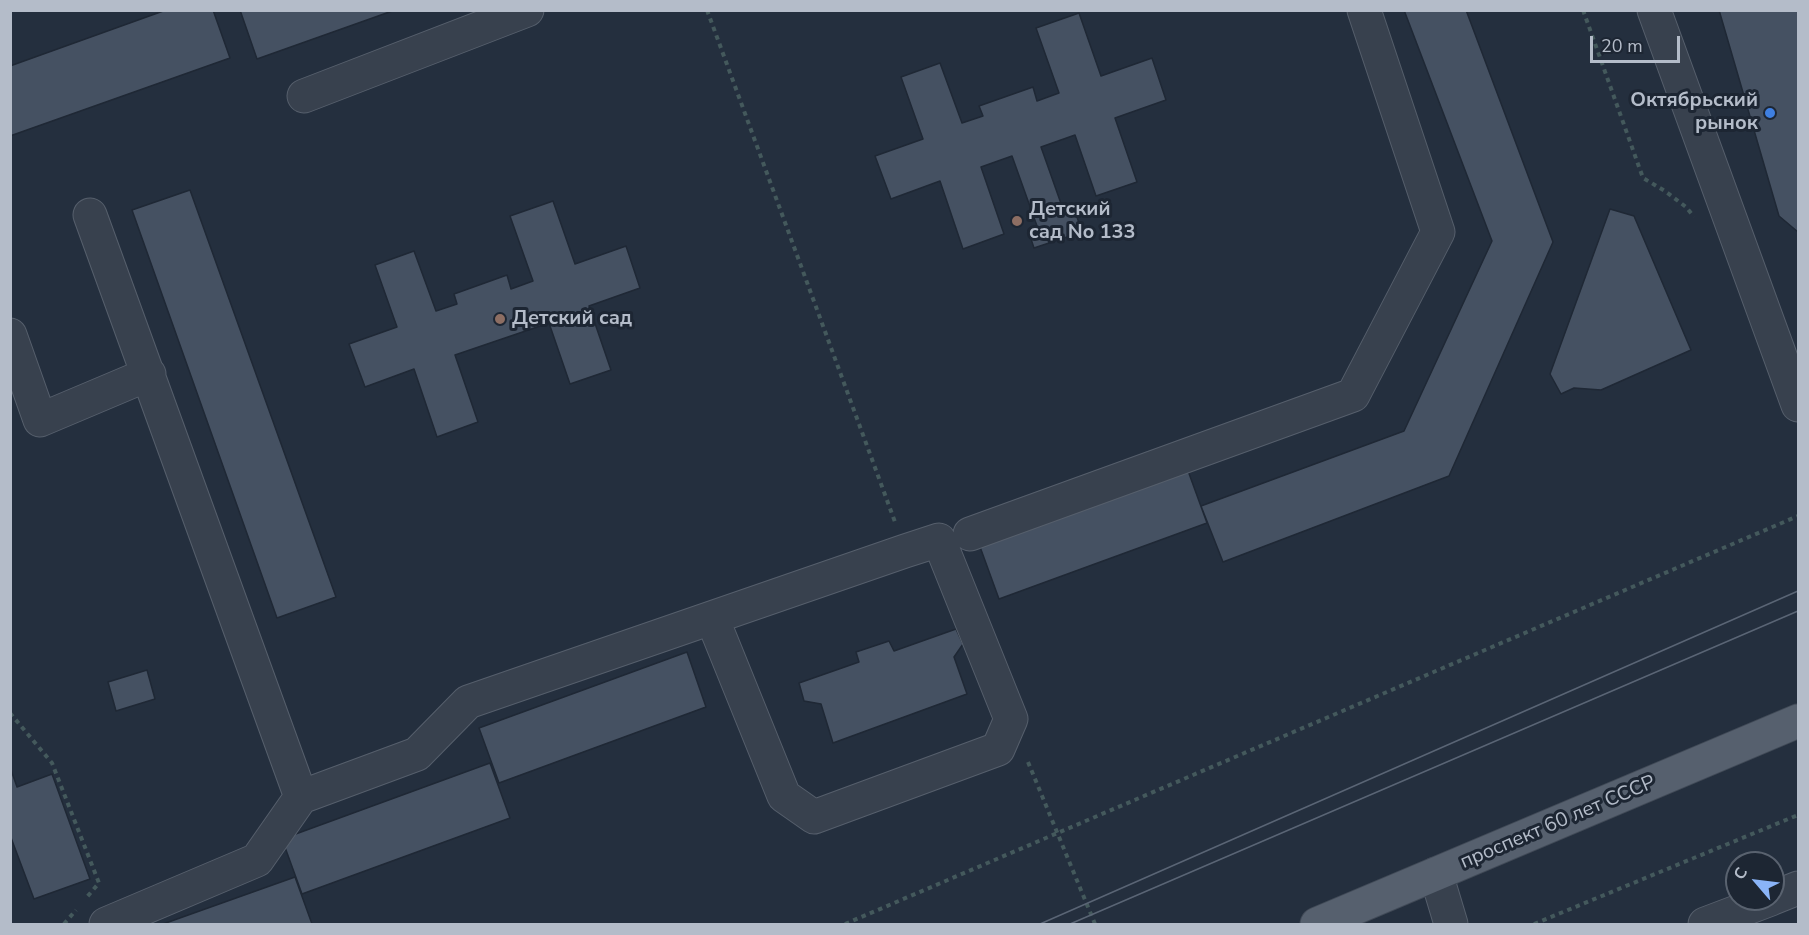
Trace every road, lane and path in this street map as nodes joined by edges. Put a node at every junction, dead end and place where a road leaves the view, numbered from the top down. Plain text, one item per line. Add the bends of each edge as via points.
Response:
1 (527, 10) edge
2 (707, 10) edge
3 (1364, 10) edge
4 (1583, 10) edge
5 (1653, 10) edge
6 (466, 21) edge
7 (303, 96) dead end
8 (1643, 178) dead end
9 (90, 215) dead end
10 (10, 335) edge
11 (149, 374) junction
12 (1798, 405) edge
13 (1798, 516) edge
14 (970, 534) dead end
15 (905, 551) junction
16 (712, 618) junction
17 (10, 713) edge
18 (1011, 719) junction
19 (1798, 721) edge
20 (301, 797) junction
21 (1798, 815) edge
22 (1057, 833) junction
23 (1436, 874) junction
24 (85, 900) dead end
25 (78, 908) dead end
26 (1740, 911) edge
27 (64, 924) edge
28 (106, 924) edge
29 (845, 924) edge
30 (1095, 924) edge
31 (1317, 924) edge
32 (1451, 924) edge
33 (1534, 924) edge
34 (1705, 924) edge

1 - 6 street
2 - 15 path
3 - 14 street via 1438,232 1353,395
4 - 8 path
5 - 12 street
6 - 7 street
9 - 11 street
10 - 11 street via 40,420
11 - 20 street
13 - 22 path
15 - 16 street
15 - 18 street via 939,540
16 - 18 street via 784,796 814,817 998,749
16 - 20 street via 468,702 417,754
17 - 24 path via 52,763 99,883
18 - 22 path
19 - 23 main road, проспект 60 лет СССР
20 - 28 street via 257,860
21 - 33 path
22 - 29 path
22 - 30 path
23 - 31 main road, проспект 60 лет СССР
23 - 32 street
25 - 27 path
26 - 34 street

